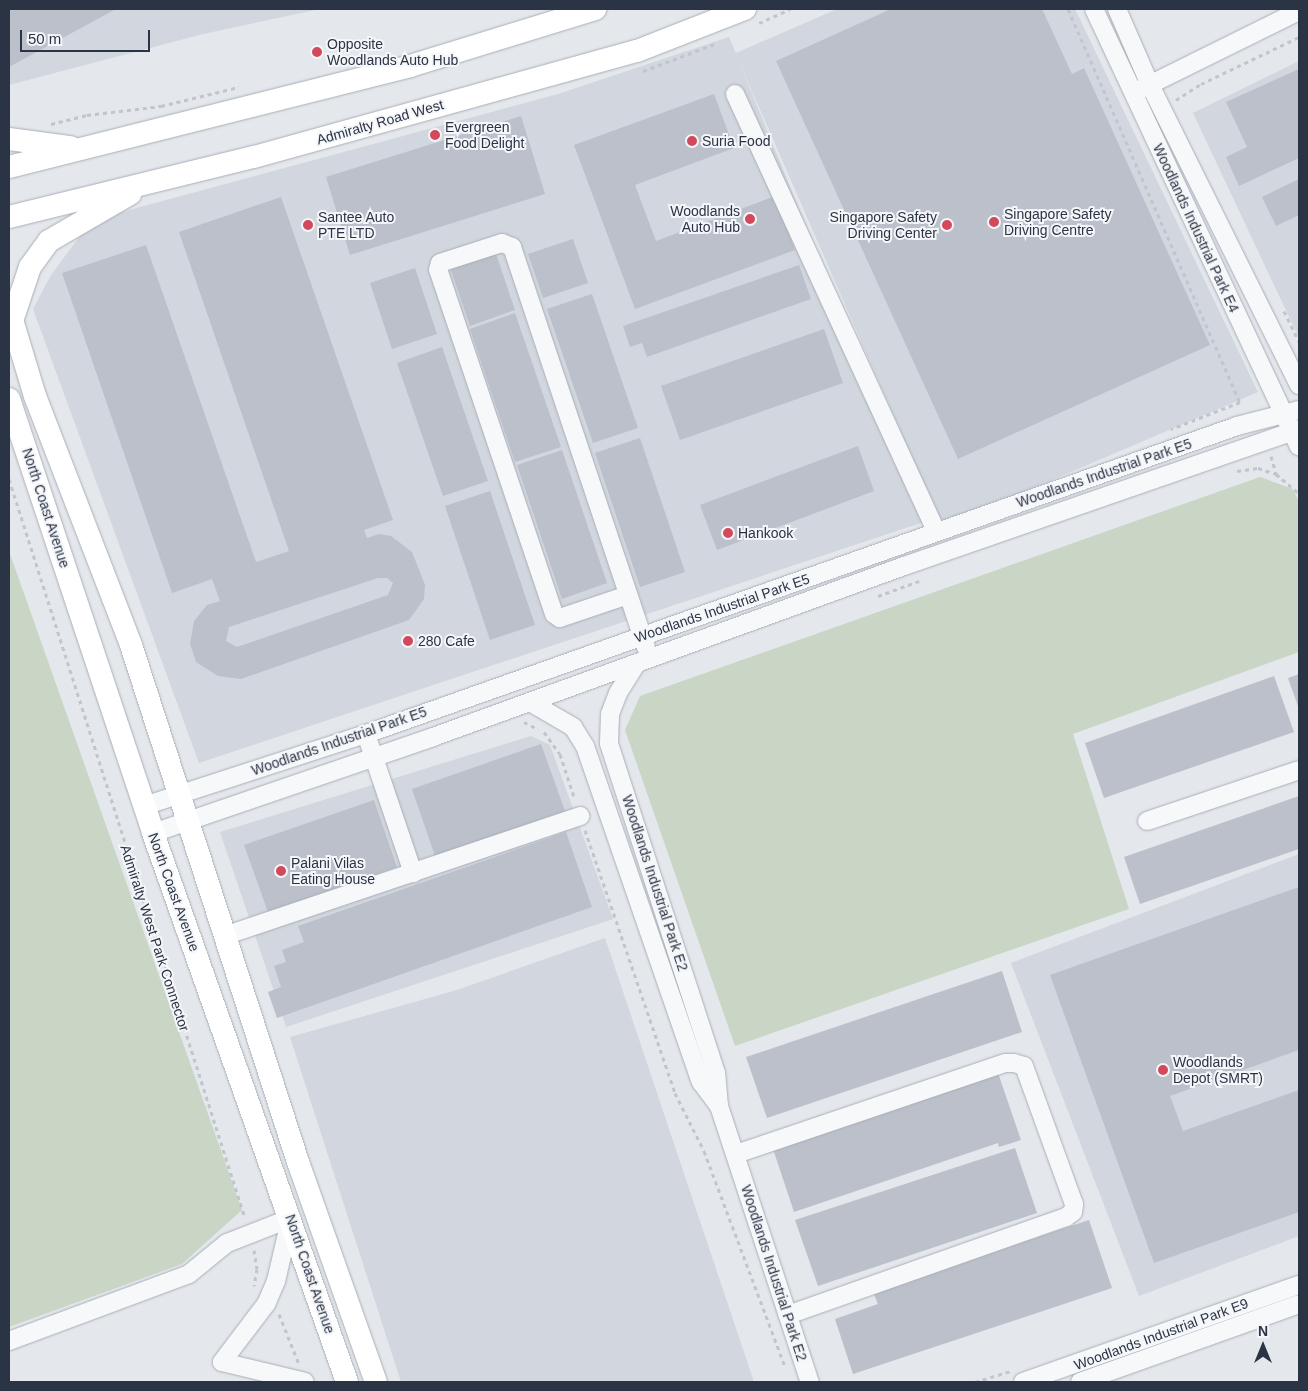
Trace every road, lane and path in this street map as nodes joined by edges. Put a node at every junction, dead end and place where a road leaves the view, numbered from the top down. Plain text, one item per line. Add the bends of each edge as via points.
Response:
1 (595, 9) edge
2 (790, 9) edge
3 (1068, 9) edge
4 (1094, 9) edge
5 (1117, 9) edge
6 (1299, 11) edge
7 (751, 16) edge
8 (1299, 37) edge
9 (724, 39) dead end
10 (638, 73) dead end
11 (246, 85) dead end
12 (1150, 85) junction
13 (735, 94) dead end
14 (1132, 94) junction
15 (1178, 108) dead end
16 (42, 126) dead end
17 (9, 139) edge
18 (80, 149) junction
19 (9, 167) edge
20 (1192, 170) junction
21 (1174, 178) junction
22 (150, 182) junction
23 (9, 217) edge
24 (1229, 244) junction
25 (1209, 254) junction
26 (1281, 307) dead end
27 (10, 316) edge
28 (1299, 342) edge
29 (1284, 354) junction
30 (1261, 365) junction
31 (1299, 385) edge
32 (9, 399) edge
33 (1291, 411) edge
34 (1169, 430) dead end
35 (1297, 436) edge
36 (1227, 474) dead end
37 (9, 479) edge
38 (1299, 493) edge
39 (936, 532) junction
40 (928, 578) dead end
41 (628, 595) junction
42 (874, 597) dead end
43 (642, 636) junction
44 (643, 662) junction
45 (530, 702) junction
46 (424, 713) junction
47 (366, 734) junction
48 (433, 737) junction
49 (374, 758) junction
50 (1299, 770) edge
51 (178, 794) junction
52 (144, 806) junction
53 (580, 816) dead end
54 (187, 821) junction
55 (1147, 821) dead end
56 (153, 833) junction
57 (413, 873) junction
58 (224, 936) junction
59 (675, 1093) dead end
60 (719, 1106) junction
61 (736, 1154) junction
62 (291, 1218) junction
63 (250, 1235) junction
64 (1299, 1286) edge
65 (266, 1304) junction
66 (1299, 1304) edge
67 (788, 1315) junction
68 (9, 1341) edge
69 (787, 1373) dead end
70 (299, 1380) edge
71 (347, 1382) edge
72 (376, 1382) edge
73 (810, 1382) edge
74 (1023, 1382) edge
75 (1080, 1382) edge

1 - 18 main road via 410,66
2 - 7 path
3 - 34 path via 1240,402
4 - 14 street, Woodlands Industrial Park E4
5 - 12 street, Woodlands Industrial Park E4
6 - 12 street
7 - 22 main road, Admiralty Road West via 637,51 254,157
8 - 15 path via 1201,84 1174,101
9 - 10 path
11 - 16 path via 161,106 87,115
12 - 14 street
12 - 20 street, Woodlands Industrial Park E4
13 - 39 street
14 - 21 street, Woodlands Industrial Park E4
17 - 18 main road
18 - 19 main road
20 - 21 street
20 - 24 street, Woodlands Industrial Park E4
21 - 25 street, Woodlands Industrial Park E4
22 - 23 main road, Admiralty Road West
22 - 27 main road via 49,242 30,267
24 - 25 street
24 - 29 street, Woodlands Industrial Park E4
25 - 30 street, Woodlands Industrial Park E4
26 - 28 path
27 - 51 main road, North Coast Avenue via 35,396 131,645
29 - 30 street
29 - 31 street, Woodlands Industrial Park E4
30 - 33 street, Woodlands Industrial Park E4
32 - 52 main road, North Coast Avenue
33 - 35 street, Woodlands Industrial Park E4
33 - 39 street, Woodlands Industrial Park E5 via 1236,426
35 - 44 street, Woodlands Industrial Park E5 via 904,566
36 - 38 path via 1258,468 1276,474
37 - 63 path, Admiralty West Park Connector
39 - 43 street, Woodlands Industrial Park E5
40 - 42 path
41 - 41 street via 560,618 554,614 438,270 440,263 502,243 511,244
41 - 43 street
43 - 44 street
43 - 46 street, Woodlands Industrial Park E5
44 - 45 street, Woodlands Industrial Park E5
44 - 60 street, Woodlands Industrial Park E2 via 618,693 610,714 609,743 716,1073
45 - 48 street, Woodlands Industrial Park E5
45 - 60 street, Woodlands Industrial Park E2 via 573,727 585,746 700,1082
46 - 47 street, Woodlands Industrial Park E5
46 - 48 street
47 - 49 street
47 - 51 street, Woodlands Industrial Park E5
48 - 49 street, Woodlands Industrial Park E5
49 - 54 street, Woodlands Industrial Park E5
49 - 57 street
50 - 55 street
51 - 52 street, Woodlands Industrial Park E5
51 - 54 main road, North Coast Avenue
52 - 56 main road, North Coast Avenue
53 - 57 street
54 - 56 street, Woodlands Industrial Park E5
54 - 58 main road, North Coast Avenue
56 - 62 main road, North Coast Avenue
57 - 58 street
58 - 72 main road, North Coast Avenue via 298,1162
59 - 69 path via 704,1151
60 - 61 street, Woodlands Industrial Park E2
61 - 67 street, Woodlands Industrial Park E2
61 - 67 street via 1005,1063 1014,1063 1024,1066 1074,1204 1073,1212 1066,1217
62 - 63 street
62 - 65 street via 276,1282
62 - 71 main road, North Coast Avenue
63 - 65 path, Admiralty West Park Connector via 257,1270 252,1296
63 - 68 street via 226,1243 189,1274
64 - 74 street, Woodlands Industrial Park E9
65 - 70 path, Admiralty West Park Connector via 278,1311 299,1366
65 - 70 street via 222,1362
66 - 75 street, Woodlands Industrial Park E9
67 - 73 street, Woodlands Industrial Park E2

